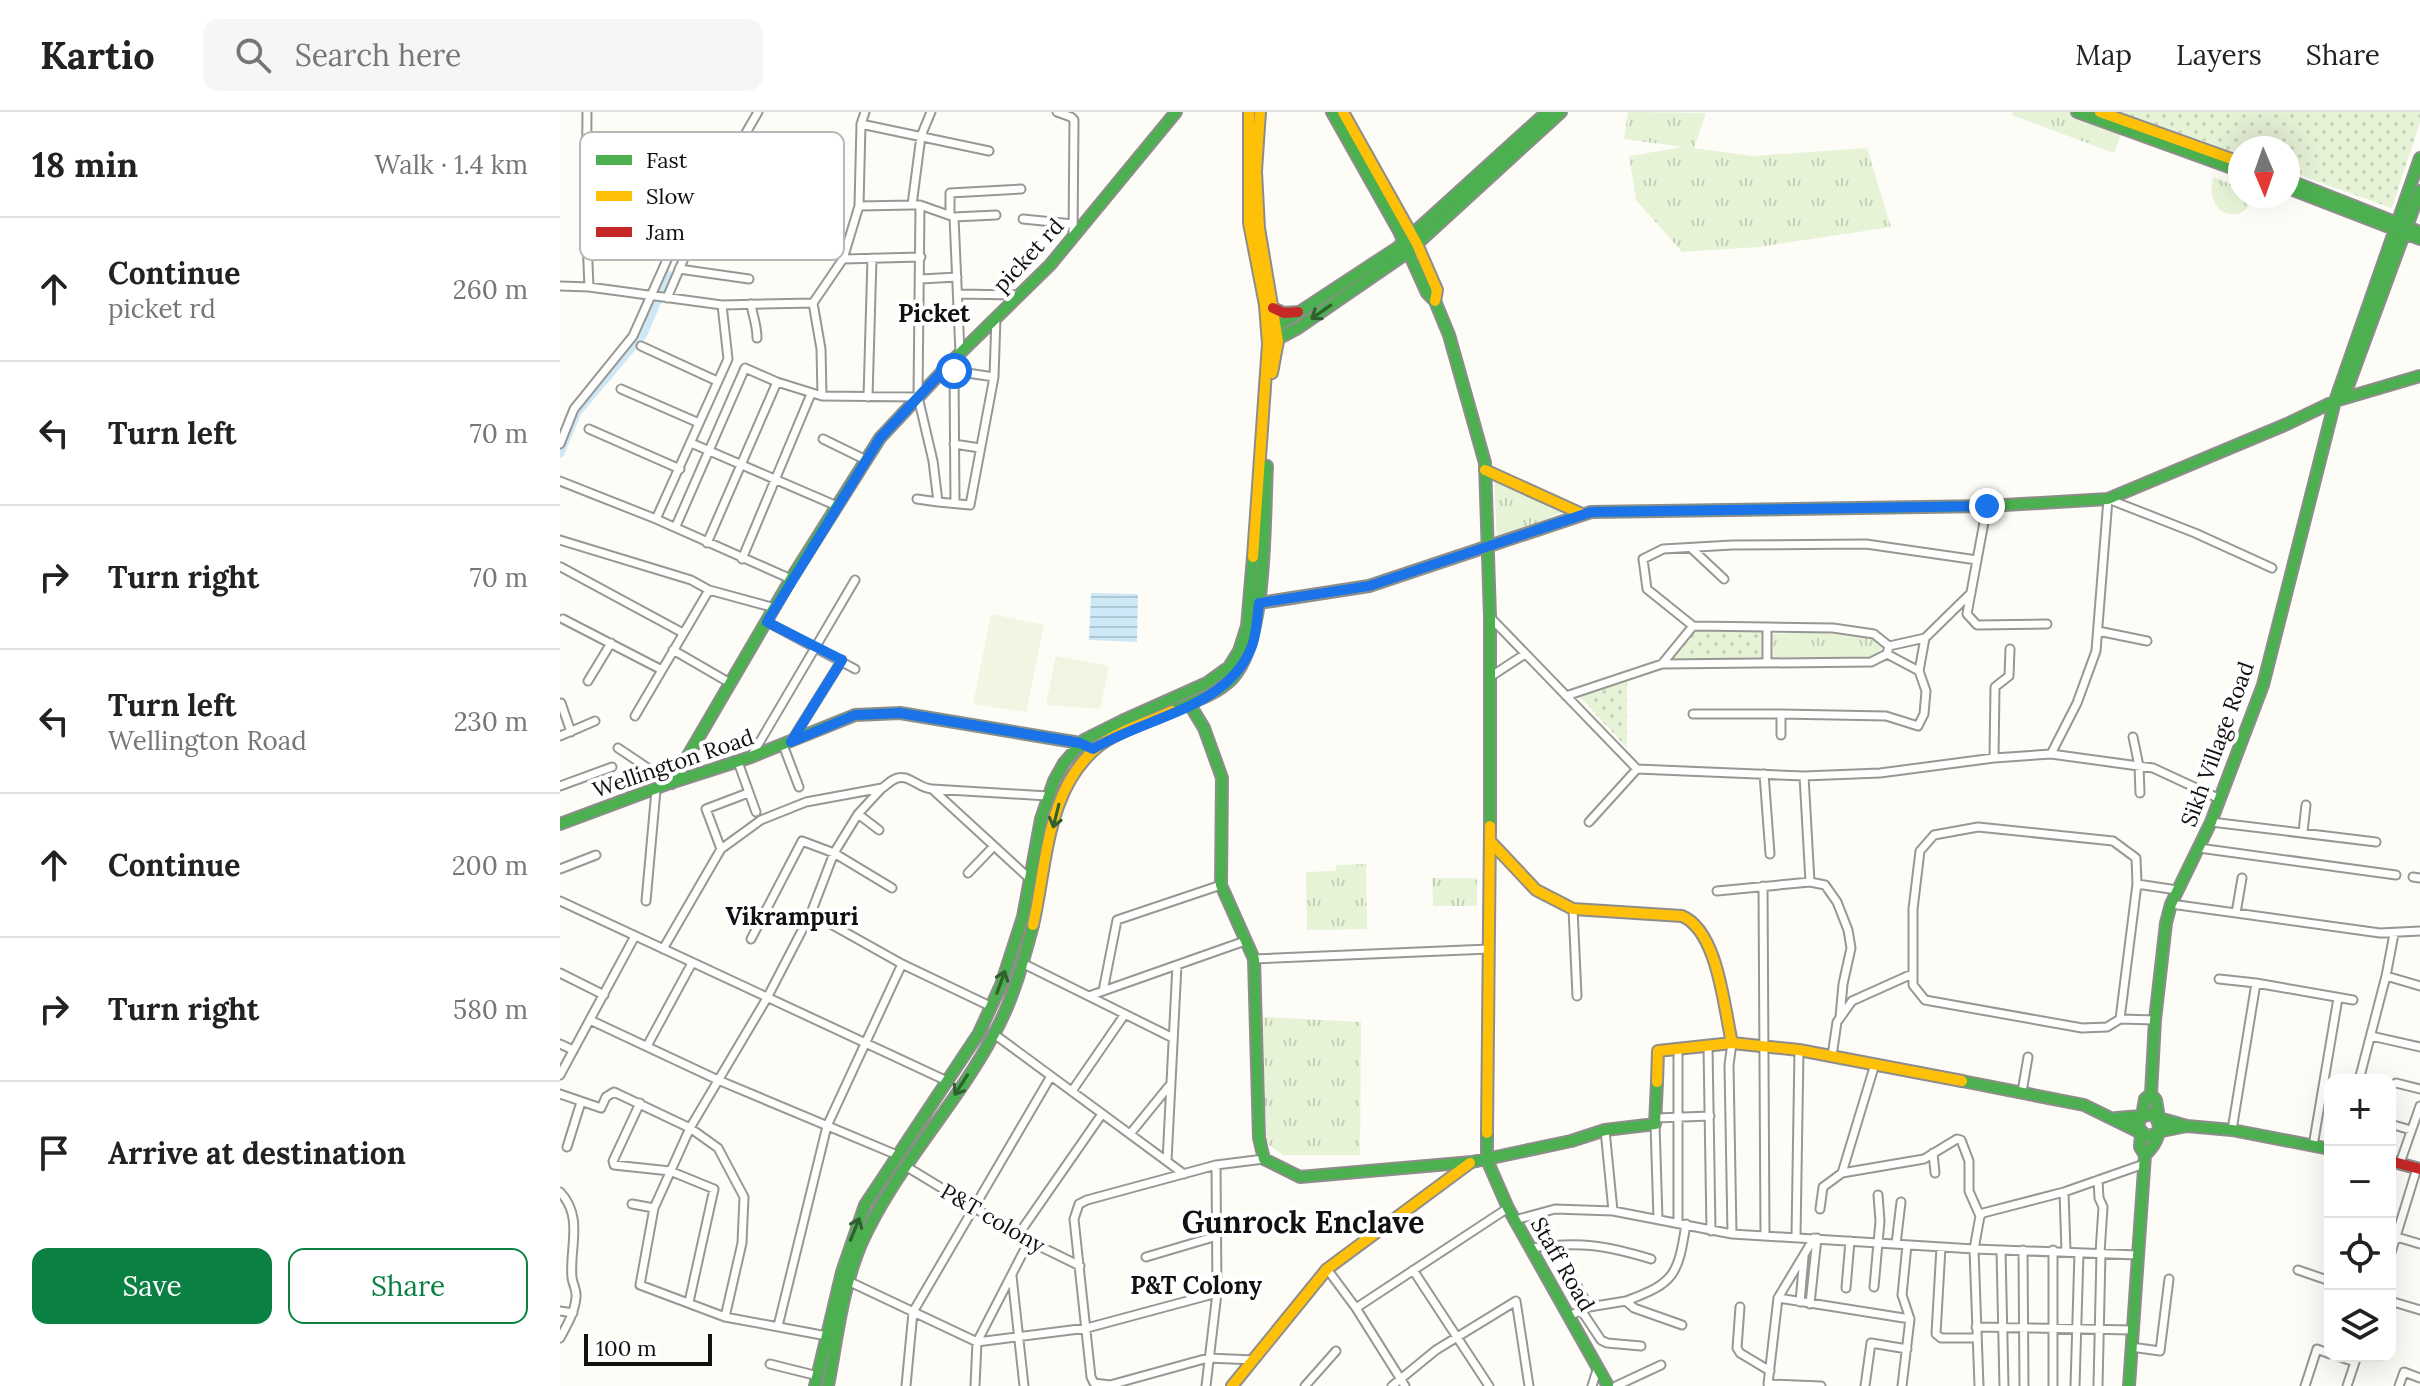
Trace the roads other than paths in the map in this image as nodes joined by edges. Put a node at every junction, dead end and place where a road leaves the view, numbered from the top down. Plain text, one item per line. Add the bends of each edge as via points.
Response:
1 (758, 112) edge
2 (865, 112) edge
3 (931, 112) edge
4 (1057, 112) edge
5 (1176, 112) edge
6 (1249, 112) edge
7 (1260, 112) edge
8 (1332, 112) edge
9 (1343, 112) edge
10 (1547, 112) edge
11 (1561, 112) edge
12 (2077, 112) edge
13 (2100, 112) edge
14 (861, 124) junction
15 (746, 132) edge
16 (921, 136) junction
17 (989, 151) dead end
18 (2228, 158) edge
19 (2420, 158) edge
20 (2228, 167) edge
21 (2300, 185) edge
22 (1021, 189) dead end
23 (2420, 191) edge
24 (2300, 192) edge
25 (916, 205) junction
26 (859, 206) junction
27 (996, 215) dead end
28 (952, 216) junction
29 (1023, 219) dead end
30 (1073, 224) junction
31 (2401, 228) junction
32 (2420, 232) edge
33 (1073, 237) junction
34 (2420, 239) edge
35 (1410, 243) junction
36 (844, 256) edge
37 (921, 257) junction
38 (872, 258) junction
39 (844, 259) edge
40 (588, 260) edge
41 (672, 260) edge
42 (683, 260) edge
43 (842, 260) edge
44 (679, 269) junction
45 (957, 277) junction
46 (749, 279) dead end
47 (921, 279) junction
48 (560, 286) edge
49 (589, 287) junction
50 (958, 294) junction
51 (1019, 295) junction
52 (658, 297) junction
53 (813, 303) junction
54 (751, 304) junction
55 (722, 305) junction
56 (1273, 308) junction
57 (1298, 312) junction
58 (996, 317) junction
59 (1272, 337) junction
60 (757, 338) dead end
61 (641, 346) dead end
62 (955, 361) junction
63 (2420, 376) edge
64 (994, 377) junction
65 (717, 381) junction
66 (777, 382) junction
67 (621, 389) dead end
68 (811, 394) junction
69 (822, 396) junction
70 (868, 397) junction
71 (918, 397) junction
72 (2338, 403) junction
73 (699, 423) junction
74 (589, 429) dead end
75 (823, 439) dead end
76 (691, 443) junction
77 (560, 444) edge
78 (954, 444) junction
79 (980, 448) junction
80 (709, 450) junction
81 (866, 460) junction
82 (742, 465) junction
83 (680, 469) junction
84 (1485, 470) junction
85 (777, 480) junction
86 (560, 481) edge
87 (917, 499) dead end
88 (2108, 499) junction
89 (938, 502) junction
90 (955, 503) junction
91 (837, 506) junction
92 (1987, 506) junction
93 (1582, 514) junction
94 (656, 519) junction
95 (676, 526) junction
96 (560, 540) edge
97 (707, 543) junction
98 (1487, 544) junction
99 (1691, 548) junction
100 (742, 559) junction
101 (1977, 560) junction
102 (561, 567) edge
103 (2272, 568) dead end
104 (791, 579) junction
105 (1724, 579) dead end
106 (855, 580) dead end
107 (709, 590) junction
108 (1971, 593) junction
109 (1259, 603) junction
110 (775, 608) junction
111 (1490, 617) junction
112 (563, 619) dead end
113 (767, 622) junction
114 (2047, 624) dead end
115 (1693, 626) junction
116 (1767, 627) junction
117 (2098, 631) junction
118 (683, 633) junction
119 (1925, 638) junction
120 (2147, 641) dead end
121 (611, 643) junction
122 (816, 647) junction
123 (2010, 649) dead end
124 (673, 650) junction
125 (1888, 650) junction
126 (1525, 654) junction
127 (842, 660) junction
128 (1767, 663) junction
129 (1662, 664) junction
130 (855, 669) dead end
131 (662, 670) junction
132 (1919, 671) junction
133 (1490, 677) junction
134 (588, 681) dead end
135 (730, 683) junction
136 (1566, 696) junction
137 (561, 703) edge
138 (1190, 705) junction
139 (1693, 714) dead end
140 (1781, 714) junction
141 (635, 716) dead end
142 (595, 721) dead end
143 (571, 732) junction
144 (1781, 735) dead end
145 (560, 736) edge
146 (2133, 737) dead end
147 (787, 743) junction
148 (1080, 743) junction
149 (618, 748) dead end
150 (1093, 749) junction
151 (2051, 754) junction
152 (751, 757) junction
153 (1994, 758) junction
154 (738, 762) junction
155 (2139, 766) junction
156 (612, 767) dead end
157 (1637, 769) junction
158 (1764, 774) junction
159 (1804, 776) junction
160 (671, 783) junction
161 (560, 786) edge
162 (799, 787) dead end
163 (882, 788) junction
164 (932, 789) junction
165 (656, 790) junction
166 (748, 793) junction
167 (2140, 793) dead end
168 (1047, 796) junction
169 (2220, 799) junction
170 (2306, 805) dead end
171 (756, 812) dead end
172 (858, 814) junction
173 (1589, 822) dead end
174 (2211, 822) junction
175 (560, 824) edge
176 (879, 830) dead end
177 (2303, 832) junction
178 (1490, 841) junction
179 (2376, 842) dead end
180 (994, 846) junction
181 (2199, 848) junction
182 (721, 849) junction
183 (834, 853) junction
184 (1770, 854) dead end
185 (596, 855) dead end
186 (560, 869) edge
187 (968, 873) dead end
188 (2396, 875) dead end
189 (2242, 878) dead end
190 (1030, 879) junction
191 (1810, 882) junction
192 (2137, 884) junction
193 (1221, 885) junction
194 (1763, 886) junction
195 (892, 888) dead end
196 (2177, 890) junction
197 (1717, 891) dead end
198 (560, 901) edge
199 (646, 901) dead end
200 (2171, 904) junction
201 (1573, 909) junction
202 (811, 913) junction
203 (2236, 913) junction
204 (2420, 931) edge
205 (2394, 934) junction
206 (635, 936) junction
207 (751, 939) dead end
208 (1245, 941) junction
209 (663, 949) junction
210 (1489, 949) junction
211 (1254, 959) junction
212 (692, 963) junction
213 (1022, 963) junction
214 (902, 964) junction
215 (1177, 965) junction
216 (560, 973) edge
217 (1912, 974) junction
218 (2386, 976) junction
219 (2219, 979) dead end
220 (2256, 983) junction
221 (2420, 986) edge
222 (1103, 991) junction
223 (604, 995) junction
224 (1089, 996) junction
225 (1577, 996) dead end
226 (767, 998) junction
227 (2338, 998) junction
228 (2353, 1000) dead end
229 (992, 1007) junction
230 (1125, 1014) junction
231 (1840, 1017) junction
232 (2120, 1019) junction
233 (590, 1020) junction
234 (2155, 1020) junction
235 (994, 1034) junction
236 (2371, 1036) junction
237 (1173, 1038) junction
238 (865, 1043) junction
239 (1732, 1043) junction
240 (560, 1044) edge
241 (647, 1046) junction
242 (1708, 1046) junction
243 (2420, 1047) edge
244 (1765, 1048) junction
245 (1678, 1049) junction
246 (573, 1050) junction
247 (1799, 1050) junction
248 (1832, 1056) junction
249 (2028, 1057) dead end
250 (1875, 1064) junction
251 (2361, 1074) edge
252 (560, 1075) edge
253 (1051, 1076) junction
254 (718, 1080) junction
255 (947, 1081) junction
256 (2396, 1083) dead end
257 (1171, 1085) junction
258 (2420, 1089) edge
259 (1072, 1091) junction
260 (2022, 1092) junction
261 (560, 1094) edge
262 (2151, 1094) junction
263 (581, 1102) junction
264 (640, 1103) junction
265 (2420, 1106) edge
266 (1102, 1114) junction
267 (1710, 1116) junction
268 (2142, 1116) junction
269 (1678, 1118) junction
270 (2116, 1118) junction
271 (2159, 1118) junction
272 (1656, 1121) junction
273 (827, 1126) junction
274 (2187, 1126) junction
275 (2396, 1126) edge
276 (690, 1128) junction
277 (1605, 1130) junction
278 (2232, 1130) junction
279 (2411, 1130) junction
280 (2159, 1132) junction
281 (2141, 1133) junction
282 (1130, 1134) junction
283 (2313, 1146) junction
284 (567, 1147) dead end
285 (2324, 1148) edge
286 (1933, 1153) junction
287 (897, 1155) junction
288 (1264, 1159) junction
289 (2145, 1159) junction
290 (1487, 1160) junction
291 (2396, 1160) edge
292 (1167, 1161) junction
293 (1472, 1162) junction
294 (2396, 1162) edge
295 (1216, 1165) junction
296 (907, 1167) junction
297 (2419, 1168) edge
298 (670, 1171) junction
299 (1842, 1173) junction
300 (1935, 1173) dead end
301 (1184, 1174) junction
302 (2098, 1180) junction
303 (560, 1192) edge
304 (2064, 1192) junction
305 (1878, 1195) dead end
306 (1901, 1202) dead end
307 (632, 1204) dead end
308 (654, 1208) junction
309 (1508, 1208) junction
310 (974, 1209) junction
311 (1820, 1209) dead end
312 (1613, 1211) junction
313 (1980, 1216) junction
314 (1658, 1219) junction
315 (1515, 1220) junction
316 (1682, 1223) junction
317 (2396, 1228) edge
318 (1711, 1231) junction
319 (1732, 1234) junction
320 (1018, 1235) junction
321 (1217, 1236) junction
322 (1765, 1236) junction
323 (1796, 1236) junction
324 (2396, 1237) edge
325 (1815, 1238) junction
326 (1029, 1241) junction
327 (1850, 1241) junction
328 (1878, 1243) junction
329 (1896, 1244) junction
330 (2420, 1244) edge
331 (1907, 1245) junction
332 (1941, 1247) junction
333 (1531, 1248) junction
334 (1974, 1249) junction
335 (2001, 1250) junction
336 (2023, 1250) junction
337 (2053, 1250) junction
338 (2066, 1251) junction
339 (2079, 1253) junction
340 (2101, 1253) junction
341 (2138, 1255) junction
342 (1804, 1256) junction
343 (1146, 1257) dead end
344 (1651, 1259) dead end
345 (1080, 1266) junction
346 (1327, 1269) junction
347 (1413, 1270) junction
348 (2298, 1270) dead end
349 (1569, 1272) dead end
350 (1012, 1274) junction
351 (2169, 1279) dead end
352 (2324, 1279) edge
353 (848, 1281) junction
354 (1874, 1287) dead end
355 (1846, 1288) dead end
356 (1217, 1293) junction
357 (1778, 1298) junction
358 (1626, 1301) junction
359 (689, 1302) junction
360 (1800, 1302) junction
361 (2396, 1303) edge
362 (1810, 1304) junction
363 (1740, 1307) dead end
364 (1356, 1308) junction
365 (2420, 1310) edge
366 (560, 1311) edge
367 (1580, 1311) junction
368 (913, 1312) junction
369 (573, 1313) junction
370 (725, 1317) junction
371 (1910, 1319) junction
372 (1682, 1325) dead end
373 (778, 1326) junction
374 (1976, 1327) junction
375 (2002, 1327) junction
376 (1087, 1328) junction
377 (2024, 1328) junction
378 (2053, 1328) junction
379 (2077, 1329) junction
380 (2100, 1329) junction
381 (2132, 1330) junction
382 (827, 1336) junction
383 (1018, 1336) junction
384 (1458, 1336) junction
385 (560, 1338) edge
386 (1977, 1338) junction
387 (977, 1342) junction
388 (1641, 1346) dead end
389 (2131, 1347) junction
390 (1907, 1349) junction
391 (1336, 1351) dead end
392 (2324, 1352) edge
393 (1208, 1358) junction
394 (1254, 1360) junction
395 (2355, 1362) edge
396 (770, 1364) dead end
397 (1661, 1365) dead end
398 (1598, 1367) junction
399 (1770, 1371) junction
400 (1400, 1377) junction
401 (2420, 1378) edge
402 (817, 1381) edge
403 (1768, 1385) edge
404 (828, 1386) edge
405 (906, 1386) edge
406 (975, 1386) edge
407 (1024, 1386) edge
408 (1206, 1386) edge
409 (1232, 1386) edge
410 (1305, 1386) edge
411 (1392, 1386) edge
412 (1405, 1386) edge
413 (1489, 1386) edge
414 (1529, 1386) edge
415 (1592, 1386) edge
416 (1608, 1386) edge
417 (1616, 1386) edge
418 (1821, 1386) edge
419 (1865, 1386) edge
420 (1902, 1386) edge
421 (1979, 1386) edge
422 (2004, 1386) edge
423 (2024, 1386) edge
424 (2053, 1386) edge
425 (2075, 1386) edge
426 (2098, 1386) edge
427 (2129, 1386) edge
428 (2305, 1386) edge
429 (2347, 1386) edge
430 (2399, 1386) edge

1 - 15 street
2 - 14 street
3 - 16 street
4 - 30 street via 1074,120
5 - 33 main road, picket rd
6 - 59 main road via 1249,223
7 - 56 main road via 1259,228
8 - 35 main road
9 - 35 main road
10 - 35 main road
11 - 35 main road
12 - 20 main road
13 - 18 main road
14 - 16 street
14 - 26 street
16 - 17 street
16 - 25 street
19 - 31 main road
21 - 31 main road
22 - 28 street via 950,193
23 - 31 main road, Sikh Village Road
24 - 31 main road
25 - 26 street
25 - 28 street
25 - 37 street
26 - 36 street
27 - 28 street
28 - 45 street
29 - 30 street
30 - 33 street
31 - 32 main road
31 - 34 main road
31 - 72 main road, Sikh Village Road
33 - 51 main road, picket rd
35 - 57 main road
35 -> 59 main road
35 - 84 main road via 1449,335
37 - 38 street
37 - 47 street
38 - 39 street
38 - 70 street
40 - 49 street
41 - 52 street
42 - 44 street
43 - 53 street
44 - 46 street
44 - 52 street
45 - 47 street
45 - 50 street
47 - 71 street
48 - 49 street
49 - 52 street
50 - 51 street
50 - 62 street
51 - 58 main road, picket rd
52 - 55 street
52 - 77 street via 574,409
53 - 54 street
53 - 69 street
54 - 55 street
54 - 60 street
55 - 65 street via 728,359
56 - 57 main road
56 - 59 main road
57 - 59 main road
58 - 62 main road, picket rd
58 - 64 street
59 - 109 main road
59 - 148 main road via 1247,628 1240,648 1231,665 1208,683
61 - 65 street
62 - 64 street
62 - 71 main road, picket rd
62 - 78 street
63 - 72 main road
64 - 79 street
65 - 73 street
66 - 68 street
66 - 80 street via 745,368
66 - 82 street
67 - 73 street
68 - 69 street
68 - 85 street
69 - 70 street
70 - 71 street
71 - 81 main road, picket rd
71 - 89 street
72 - 88 main road
72 - 169 main road, Sikh Village Road via 2263,685
73 - 76 street
74 - 83 street
75 - 81 street
76 - 80 street
76 - 83 street
78 - 79 street
78 - 90 street
79 - 90 street via 970,505
80 - 82 street
80 - 95 street
81 - 91 main road, picket rd
82 - 85 street
82 - 97 street
83 - 94 street
84 - 93 main road
84 - 98 main road
85 - 91 street
85 - 100 street
86 - 94 street
87 - 89 street
88 - 92 main road
88 - 103 street
88 - 117 street
89 - 90 street
91 - 104 main road, picket rd
92 - 93 main road
92 - 101 street
93 - 98 main road
94 - 95 street
95 - 97 street
96 - 107 street
97 - 100 street
98 - 109 main road via 1369,586
98 - 111 main road
99 - 101 street via 1866,544
99 - 105 street
99 - 115 street via 1663,549 1643,559 1647,589
100 - 104 street
101 - 108 street
102 - 118 street
104 - 110 main road, picket rd
106 - 122 street
107 - 110 street
107 - 118 street
108 - 114 street via 1967,614 1977,625
108 - 119 street
109 - 138 main road via 1254,638 1242,665 1217,691
110 - 113 main road, picket rd
111 - 126 street
111 - 133 main road
112 - 121 street
113 - 122 street
113 - 135 main road, picket rd
115 - 116 street
115 - 129 street
116 - 125 street via 1874,634
116 - 128 street
117 - 120 street
117 - 151 street via 2077,703
118 - 124 street
119 - 125 street
119 - 132 street
121 - 131 street
121 - 134 street
122 - 127 street
122 - 152 street
123 - 153 street via 2009,676 1995,687
124 - 131 street
124 - 135 street
125 - 128 street via 1871,662
125 - 132 street
126 - 133 street
126 - 136 street
127 - 130 street
127 - 147 street
128 - 129 street
129 - 136 street
131 - 141 street
132 - 140 street via 1926,691 1918,726 1886,716
133 - 178 main road
135 - 160 main road, picket rd
136 - 157 street
137 - 143 street
138 - 150 main road
138 - 193 main road via 1222,778
139 - 140 street
140 - 144 street
142 - 143 street
143 - 145 street
146 - 155 street
147 - 148 main road, Wellington Road via 855,715 900,713
147 - 152 main road, Wellington Road
147 - 162 street
148 - 150 main road, Wellington Road
148 - 168 main road
149 - 160 street
150 -> 213 main road via 1077,767 1056,810
151 - 153 street
151 - 155 street
152 - 154 main road, Wellington Road
153 - 159 street via 1880,773
154 - 160 main road, Wellington Road
154 - 166 street
155 - 167 street
155 - 169 street
156 - 161 street
157 - 158 street
157 - 173 street
158 - 159 street
158 - 184 street
159 - 191 street
160 - 165 main road, Wellington Road
163 - 164 street via 905,777 922,789
163 - 172 street
163 - 182 street via 806,802 761,820
164 - 168 street
164 - 180 street
165 - 175 main road, Wellington Road
165 - 199 street
166 - 171 street
166 - 182 street via 706,809
168 - 190 main road
169 - 174 main road, Sikh Village Road
170 - 177 street
172 - 176 street
172 - 183 street
174 - 177 street
174 - 181 main road, Sikh Village Road
177 - 179 street
178 - 201 main road via 1536,890
178 - 210 main road
180 - 187 street
180 - 190 street
181 - 188 street
181 - 196 main road, Sikh Village Road
182 - 209 street
183 - 195 street
183 - 202 street
183 - 207 street via 802,841
185 - 186 street
189 - 203 street
229 -> 190 main road
191 - 194 street
191 - 231 street via 1825,885 1848,930 1851,948
192 - 196 street
192 - 217 street via 2136,858 2113,841 1978,827 1934,835 1920,851
192 - 232 street
193 - 208 main road
193 - 222 street via 1117,920
194 - 197 street
194 - 244 street
196 - 200 main road, Sikh Village Road
198 - 206 street
200 - 203 street
200 - 234 main road, Sikh Village Road
201 - 225 street
201 - 239 main road via 1693,921 1710,955
202 - 214 street
202 - 226 street
203 - 205 street
204 - 205 street
205 - 218 street
206 - 209 street
206 - 223 street
208 - 211 main road
208 - 215 street
209 - 212 street
210 - 211 street
210 - 290 main road
211 - 288 main road via 1257,1115
212 - 226 street
212 - 241 street
213 - 224 street
213 - 235 main road
214 - 229 street
214 - 238 street
215 - 222 street
215 - 237 street
216 - 223 street
217 - 231 street via 1852,1001
217 - 232 street via 1913,985 1925,1000 2082,1028 2107,1027
218 - 221 street
218 - 236 street
219 - 220 street
220 - 227 street
220 - 278 street
222 - 224 street
223 - 233 street
224 - 230 street
226 - 238 street
226 - 254 street
227 - 228 street
227 - 283 street
229 - 255 main road
230 - 237 street
230 - 259 street
231 - 248 street
232 - 234 street
233 - 241 street
233 - 246 street
234 - 262 main road, Sikh Village Road
235 - 253 street
235 -> 296 main road
236 - 243 street
236 - 251 street
237 - 257 street
238 - 255 street
238 - 273 street
239 - 242 main road
239 - 244 main road
239 - 319 street
240 - 246 street
241 - 254 street
242 - 245 main road
242 - 267 street
244 - 247 main road
244 - 322 street
245 - 269 street
245 - 272 main road via 1658,1051
246 - 252 street
247 - 248 main road
247 - 323 street
248 - 250 main road
249 - 260 street
250 - 260 main road
250 - 299 street
253 - 259 street
253 - 310 street
254 - 273 street
254 - 276 street
255 - 287 main road
256 - 258 street
257 - 282 street
257 - 292 street
259 - 266 street
260 - 270 main road
261 - 263 street
262 - 268 main road
262 - 271 main road
263 - 264 street via 601,1108 614,1092
263 - 284 street
264 - 276 street
264 - 298 street via 614,1165
265 - 279 street
266 - 282 street
266 - 320 street
267 - 269 street
267 - 318 street
268 - 270 main road
268 - 271 main road
268 - 281 main road via 2137,1126
269 - 272 street
269 - 316 street
270 - 281 main road
271 - 274 main road
271 - 280 main road
272 - 277 main road
272 - 314 street
273 - 287 street
273 - 373 street
274 - 278 main road
274 - 280 main road
275 - 279 street
276 - 298 street
276 - 370 street via 718,1148 744,1197 742,1243
277 - 290 main road
277 - 312 street
278 - 283 main road
279 - 291 street
280 - 281 main road via 2150,1137
280 - 289 main road
281 - 289 main road
282 - 292 street
283 - 285 main road
286 - 299 street
286 - 300 street
286 - 313 street via 1961,1140 1969,1161 1969,1191
382 -> 287 main road via 853,1231
288 - 293 main road via 1300,1177
288 - 295 street
289 - 302 street
289 - 341 main road
290 - 293 main road
290 - 309 main road, Staff Road
292 - 301 street
293 - 346 main road
294 - 297 main road
295 - 301 street
295 - 321 street
296 - 310 street, P&T colony
296 - 353 main road via 868,1228
297 - 317 street
298 - 308 street
298 - 359 street via 714,1189
299 - 311 street via 1823,1187
301 - 345 street via 1079,1204 1074,1219
302 - 304 street
302 - 340 street
303 - 369 street via 570,1203 574,1222
304 - 313 street
304 - 338 street
305 - 328 street
306 - 329 street
307 - 308 street
308 - 359 street via 640,1285
309 - 315 main road, Staff Road
309 - 347 street
310 - 320 street, P&T colony
310 - 368 street
312 - 314 street
312 - 315 street via 1555,1209
313 - 334 street
314 - 316 street
315 - 333 main road, Staff Road
316 - 318 street
316 - 358 street via 1675,1271 1665,1283
318 - 319 street
319 - 322 street
320 - 326 street, P&T colony
321 - 343 street
321 - 356 street
322 - 323 street
323 - 325 street
324 - 330 street
325 - 327 street
325 - 342 street
325 - 362 street
326 - 345 street, P&T colony
326 - 350 street
327 - 328 street
327 - 355 street
328 - 329 street
328 - 354 street
329 - 331 street
331 - 332 street
331 - 371 street via 1902,1295
332 - 334 street
332 - 386 street via 1936,1334
333 - 344 street via 1565,1243 1608,1246
333 - 367 main road, Staff Road
334 - 335 street
334 - 374 street
335 - 336 street
335 - 375 street
336 - 337 street
336 - 377 street
337 - 338 street
337 - 378 street
338 - 339 street
339 - 340 street
339 - 379 street
340 - 341 street
340 - 380 street
341 - 381 main road
342 - 357 street
342 - 360 street
345 - 376 street
346 - 364 street
346 - 394 main road
347 - 364 street
347 - 384 street
348 - 352 street
349 - 367 street
350 - 383 street
350 - 387 street
351 - 389 street via 2160,1351
353 - 368 street
353 - 404 main road
356 - 376 street
356 - 393 street
357 - 360 street
357 - 399 street
358 - 367 street
358 - 372 street
359 - 370 street
360 - 362 street
361 - 365 street
362 - 371 street
363 - 399 street via 1737,1348
364 - 400 street
366 - 369 street
367 - 388 street via 1601,1340
367 - 398 main road, Staff Road
368 - 387 street
368 - 405 street
369 - 385 street
370 - 373 street
371 - 390 street
373 - 382 street
374 - 375 street
374 - 386 street
375 - 377 street
375 - 422 street
376 - 383 street
376 - 393 street via 1091,1377 1101,1386
377 - 378 street
377 - 423 street
378 - 379 street
378 - 424 street
379 - 380 street
379 - 425 street
380 - 381 street
380 - 426 street
381 - 389 main road
382 - 402 main road
383 - 387 street
383 - 407 street
384 - 400 street
384 - 413 street
384 - 414 street via 1516,1301
386 - 421 street
387 - 406 street
389 - 427 main road
390 - 419 street via 1871,1343
390 - 420 street
391 - 410 street
392 - 428 street via 2317,1349
393 - 394 street
393 - 408 street
394 - 409 main road
395 - 429 street
396 - 402 street
397 - 417 street
398 - 415 street
398 - 416 main road, Staff Road
399 - 403 street
400 - 411 street
400 - 412 street
401 - 430 street via 2404,1372
403 - 418 street

